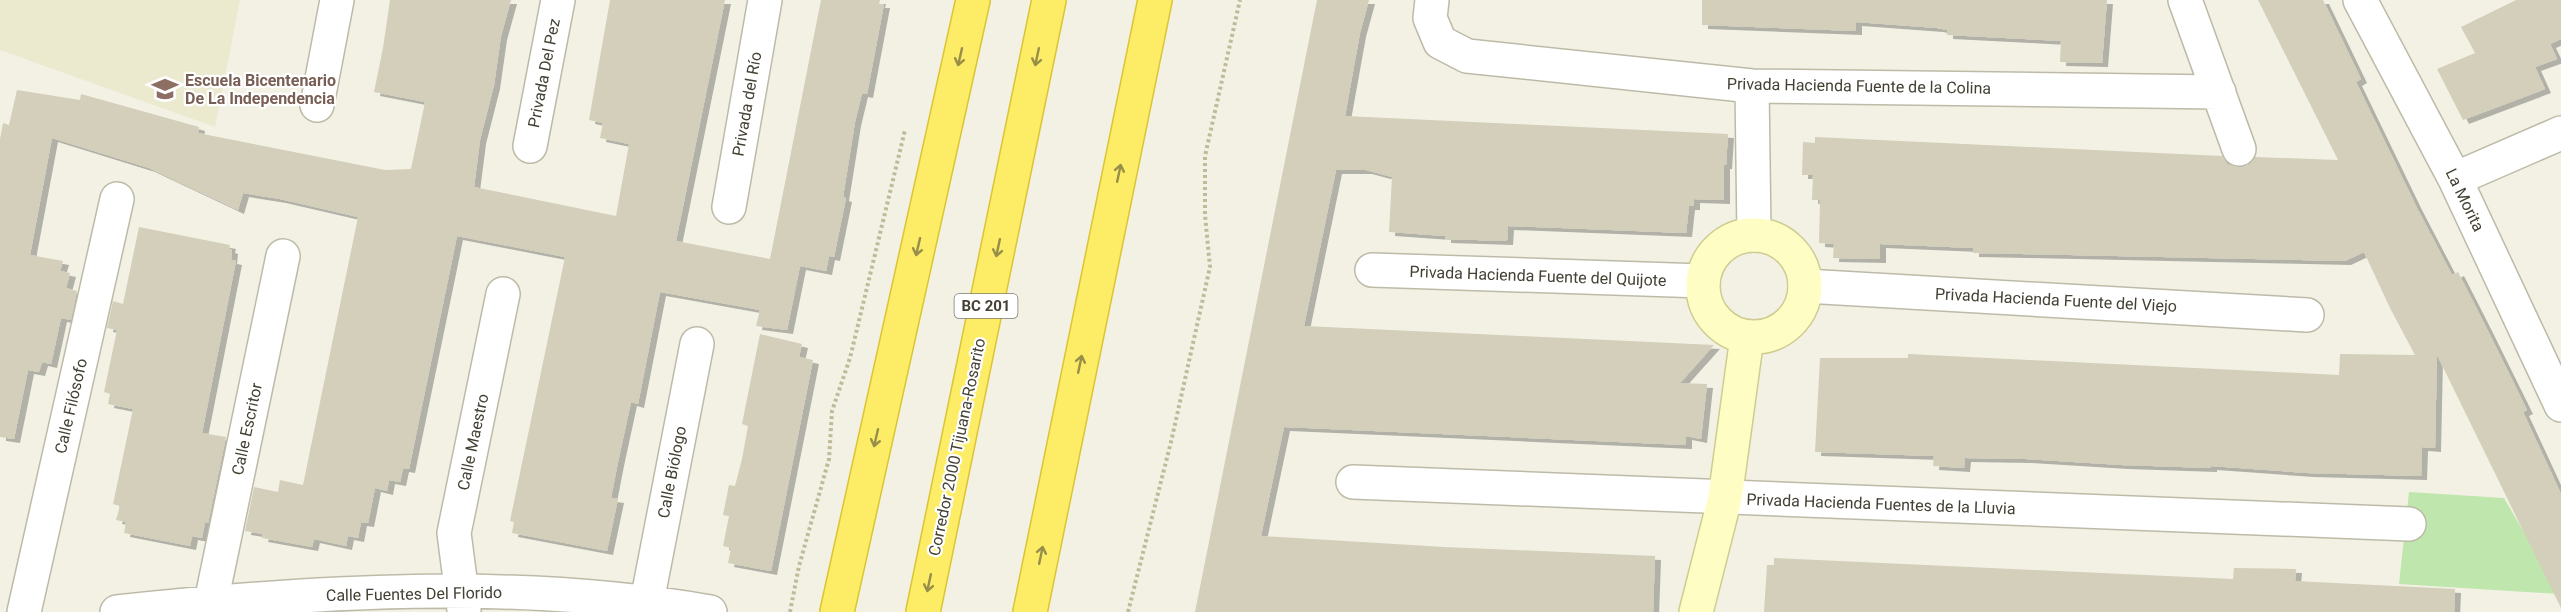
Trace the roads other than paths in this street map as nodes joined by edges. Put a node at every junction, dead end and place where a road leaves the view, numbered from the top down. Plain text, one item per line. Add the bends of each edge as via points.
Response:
1 (338, 0) edge
2 (558, 0) edge
3 (765, 0) edge
4 (973, 0) edge
5 (1049, 0) edge
6 (1155, 0) edge
7 (1432, 0) edge
8 (2185, 0) edge
9 (2361, 0) edge
10 (1752, 86) junction
11 (2219, 92) junction
12 (317, 105) dead end
13 (2561, 133) edge
14 (530, 146) dead end
15 (2239, 149) dead end
16 (2455, 179) junction
17 (117, 199) dead end
18 (729, 207) dead end
19 (1754, 235) junction
20 (283, 256) dead end
21 (1372, 270) dead end
22 (1703, 281) junction
23 (1805, 286) junction
24 (503, 294) dead end
25 (2307, 315) dead end
26 (1747, 337) junction
27 (697, 344) dead end
28 (2561, 405) edge
29 (1353, 482) dead end
30 (1725, 498) junction
31 (2409, 524) dead end
32 (463, 601) edge
33 (211, 602) junction
34 (281, 604) edge
35 (646, 606) edge
36 (24, 612) edge
37 (117, 612) edge
38 (710, 612) edge
39 (837, 612) edge
40 (923, 612) edge
41 (1030, 612) edge
42 (1696, 612) edge

1 - 12 street
2 - 14 street, Privada Del Pez
3 - 18 street, Privada del Río
4 -> 39 highway
5 -> 40 highway, Corredor 2000 Tijuana-Rosarito / BC 201
41 -> 6 highway
7 - 10 street, Privada Hacienda Fuente de la Colina via 1430,18 1440,42 1467,56
8 - 11 street
9 - 16 street, La Morita
10 - 11 street, Privada Hacienda Fuente de la Colina
10 - 19 street
11 - 15 street
13 - 16 street
16 - 28 street, La Morita
17 - 36 street, Calle Filósofo
19 - 22 street via 1725,244 1714,254
19 - 23 street via 1784,244 1799,263
20 - 33 street, Calle Escritor
21 - 22 street, Privada Hacienda Fuente del Quijote
22 - 26 street via 1709,311 1719,324
23 - 25 street, Privada Hacienda Fuente del Viejo
23 - 26 street via 1803,303 1781,330
24 - 32 street, Calle Maestro via 454,533
26 - 30 street
27 - 35 street, Calle Biólogo
29 - 30 street, Privada Hacienda Fuentes de la Lluvia
30 - 31 street, Privada Hacienda Fuentes de la Lluvia
30 - 42 street
32 - 34 street, Calle Fuentes Del Florido
32 - 35 street, Calle Fuentes Del Florido
33 - 34 street, Calle Fuentes Del Florido
33 - 37 street, Calle Fuentes Del Florido
35 - 38 street, Calle Fuentes Del Florido

